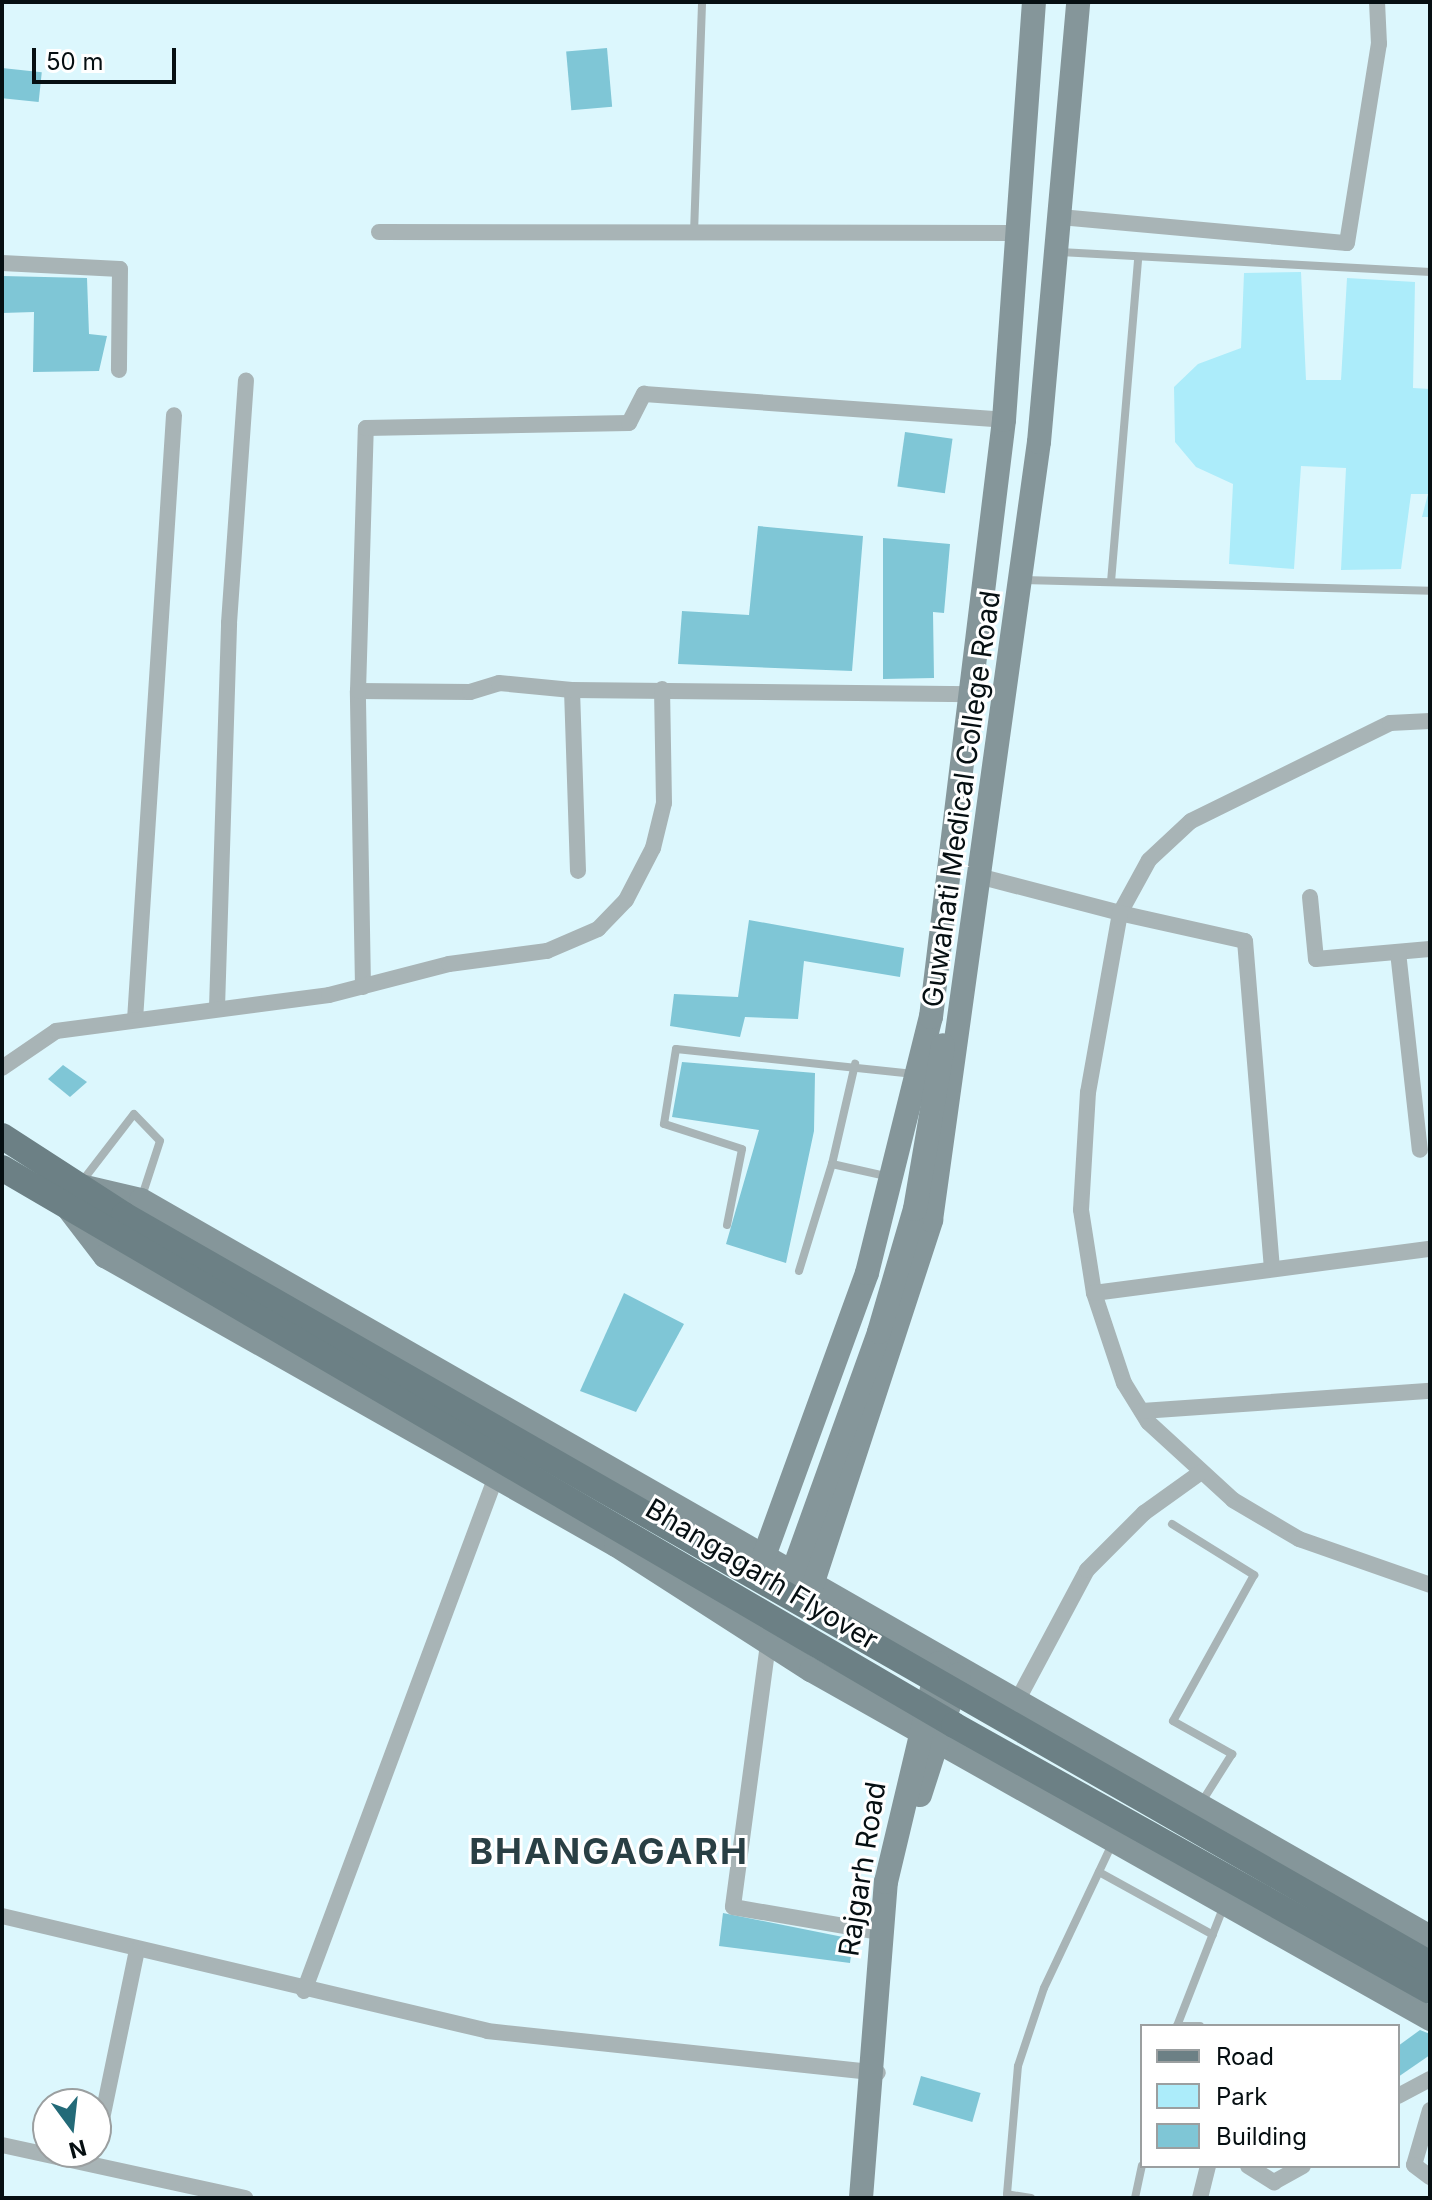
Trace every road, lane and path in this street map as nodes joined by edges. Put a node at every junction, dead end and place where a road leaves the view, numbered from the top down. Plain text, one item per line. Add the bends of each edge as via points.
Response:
1 (702, 2) edge
2 (1034, 2) edge
3 (1078, 2) edge
4 (1377, 2) edge
5 (1060, 217) junction
6 (379, 232) dead end
7 (1013, 233) junction
8 (694, 234) junction
9 (1056, 251) junction
10 (1138, 259) junction
11 (2, 263) edge
12 (1430, 272) edge
13 (119, 370) dead end
14 (246, 381) dead end
15 (174, 415) dead end
16 (1004, 420) junction
17 (1021, 580) junction
18 (1111, 582) junction
19 (1430, 591) edge
20 (662, 689) junction
21 (572, 690) junction
22 (358, 691) junction
23 (974, 694) junction
24 (1430, 721) edge
25 (578, 871) dead end
26 (982, 877) junction
27 (1310, 897) dead end
28 (1120, 913) junction
29 (1430, 949) edge
30 (1398, 952) junction
31 (363, 987) junction
32 (217, 1008) junction
33 (931, 1017) junction
34 (135, 1020) junction
35 (962, 1021) junction
36 (943, 1045) junction
37 (855, 1064) junction
38 (2, 1068) edge
39 (913, 1075) junction
40 (2, 1136) edge
41 (1420, 1150) dead end
42 (832, 1164) junction
43 (2, 1168) edge
44 (894, 1178) junction
45 (72, 1195) junction
46 (128, 1217) junction
47 (727, 1225) dead end
48 (1430, 1249) edge
49 (1272, 1269) junction
50 (799, 1271) dead end
51 (1094, 1293) junction
52 (1430, 1391) edge
53 (1142, 1411) junction
54 (1201, 1472) junction
55 (495, 1479) junction
56 (1172, 1524) dead end
57 (716, 1531) junction
58 (764, 1556) junction
59 (812, 1585) junction
60 (1430, 1585) edge
61 (685, 1592) junction
62 (785, 1595) junction
63 (768, 1644) junction
64 (949, 1666) junction
65 (1016, 1703) junction
66 (926, 1733) junction
67 (1200, 1804) junction
68 (1110, 1848) junction
69 (1099, 1872) junction
70 (1221, 1914) junction
71 (2, 1916) edge
72 (880, 1932) junction
73 (1213, 1935) junction
74 (1430, 1937) edge
75 (137, 1950) junction
76 (1430, 1964) edge
77 (304, 1991) junction
78 (1430, 1991) edge
79 (1430, 2019) edge
80 (1178, 2024) edge
81 (872, 2078) junction
82 (1430, 2079) edge
83 (108, 2088) edge
84 (1400, 2095) edge
85 (1430, 2110) edge
86 (2, 2145) edge
87 (32, 2148) edge
88 (112, 2160) edge
89 (1142, 2168) edge
90 (1208, 2168) edge
91 (1251, 2168) edge
92 (1299, 2168) edge
93 (1430, 2177) edge
94 (245, 2198) edge
95 (861, 2198) edge
96 (1031, 2198) edge
97 (1135, 2198) edge
98 (1200, 2198) edge

1 - 8 lane
2 - 7 main road, Guwahati Medical College Road
3 - 5 main road, Guwahati Medical College Road
4 - 5 street via 1379,44 1347,243
5 - 9 main road, Guwahati Medical College Road
6 - 8 street
7 - 8 street
7 - 16 main road, Guwahati Medical College Road
9 - 10 lane
9 - 17 main road, Guwahati Medical College Road
10 - 12 lane
10 - 18 lane
11 - 13 street via 120,269
14 - 32 street via 229,623
15 - 34 street
16 - 22 street via 644,394 629,423 366,428
16 - 23 main road, Guwahati Medical College Road
17 - 18 lane
17 - 26 main road, Guwahati Medical College Road
18 - 19 lane
20 - 21 street
20 - 23 street
20 - 31 street via 664,803 653,848 626,900 598,929 547,951 449,964
21 - 22 street via 499,683 470,692
21 - 25 street
22 - 31 street
23 - 33 main road, Guwahati Medical College Road
24 - 28 street via 1390,723 1191,821 1149,860
26 - 28 street
26 - 35 main road, Guwahati Medical College Road
27 - 30 street via 1316,959
28 - 49 street via 1245,941
28 - 51 street via 1088,1092 1081,1210
29 - 30 street
30 - 41 street
31 - 32 street
32 - 34 street
33 - 36 main road
33 - 39 main road, Guwahati Medical College Road
34 - 38 street via 56,1031
35 - 36 main road
35 - 59 main road, Guwahati Medical College Road via 931,1220
36 - 62 main road via 915,1209 879,1332
37 - 39 lane
37 - 42 lane
37 - 47 lane via 676,1049 664,1124 742,1149
39 - 44 main road, Guwahati Medical College Road
40 - 45 main road
42 - 44 lane
42 - 50 lane
43 - 45 main road
44 - 58 main road, Guwahati Medical College Road via 867,1273
45 - 46 main road, Bhangagarh Flyover
45 - 46 lane via 134,1114 160,1141
45 - 55 main road via 105,1256
46 - 57 main road
46 - 62 main road, Bhangagarh Flyover
46 - 78 main road, Bhangagarh Flyover via 927,1710
48 - 49 street
49 - 51 street
51 - 53 street via 1124,1383
52 - 53 street
53 - 54 street
54 - 60 street via 1233,1500 1299,1539
54 - 65 street via 1144,1513 1087,1570
55 - 61 main road
55 - 77 street
56 - 67 lane via 1254,1575 1173,1721 1232,1754
57 - 58 main road
57 - 61 main road
58 - 59 main road
59 - 64 main road
61 - 63 main road
62 - 76 main road, Bhangagarh Flyover
63 - 66 main road
63 - 72 street via 733,1907
64 - 65 main road
64 - 66 main road, Rajgarh Road
65 - 67 main road
66 - 68 main road
66 - 72 main road, Rajgarh Road
66 - 81 main road, Rajgarh Road
67 - 74 main road
68 - 69 lane
68 - 70 main road
69 - 73 lane
69 - 96 lane via 1044,1988 1018,2066 1007,2194
70 - 73 lane
70 - 79 main road
71 - 75 street
72 - 81 main road, Rajgarh Road
73 - 80 lane
75 - 77 street
75 - 83 street
77 - 81 street via 487,2031
81 - 95 main road, Rajgarh Road
82 - 84 street
85 - 93 street via 1414,2165
86 - 87 street
88 - 94 street
89 - 97 lane
90 - 98 street
91 - 92 street via 1274,2182

